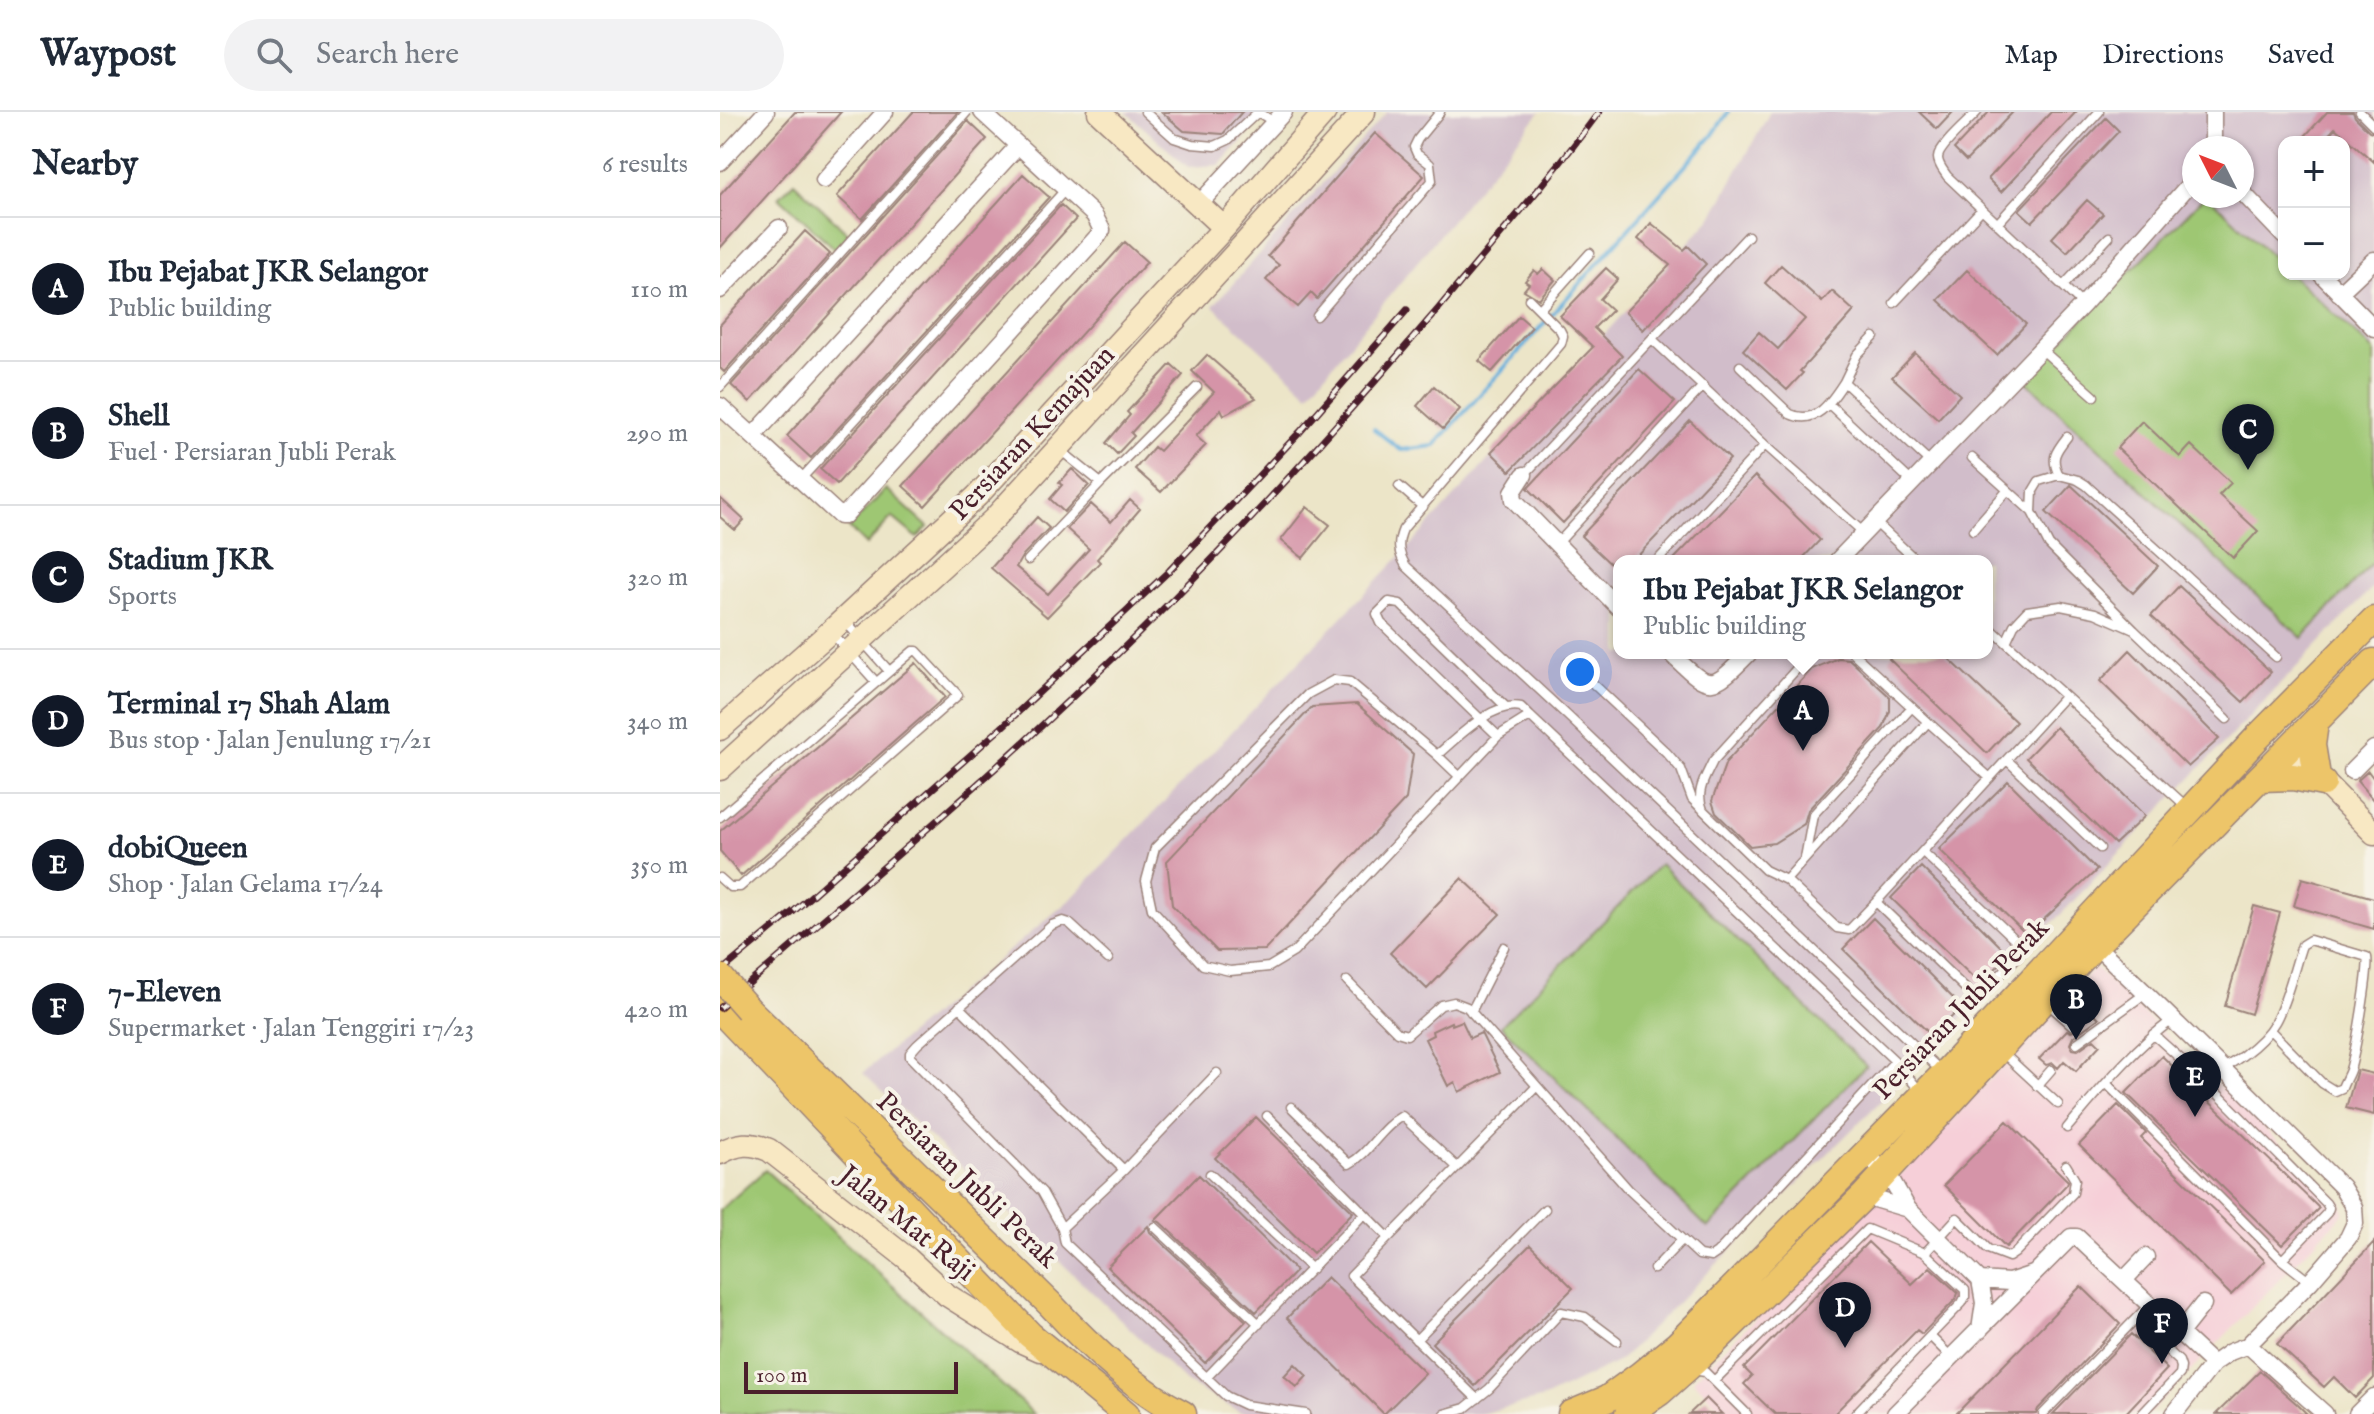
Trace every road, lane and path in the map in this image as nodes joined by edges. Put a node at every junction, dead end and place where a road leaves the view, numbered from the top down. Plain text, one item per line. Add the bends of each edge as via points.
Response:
1 (766, 112) edge
2 (885, 112) edge
3 (967, 112) edge
4 (982, 112) edge
5 (1099, 112) edge
6 (1145, 112) edge
7 (1325, 112) edge
8 (1364, 112) edge
9 (1440, 112) edge
10 (1977, 112) edge
11 (2099, 112) edge
12 (2213, 112) edge
13 (2360, 112) edge
14 (1280, 117) edge
15 (2374, 126) edge
16 (2212, 136) edge
17 (1018, 146) junction
18 (720, 162) edge
19 (824, 180) dead end
20 (1066, 189) junction
21 (2182, 193) edge
22 (1199, 204) junction
23 (2254, 205) edge
24 (1982, 209) junction
25 (1997, 224) junction
26 (779, 228) dead end
27 (1224, 228) junction
28 (2278, 230) edge
29 (1748, 236) dead end
30 (2109, 237) dead end
31 (1590, 253) dead end
32 (2374, 260) edge
33 (2327, 280) edge
34 (2063, 286) junction
35 (720, 290) edge
36 (2339, 293) junction
37 (1529, 299) dead end
38 (1894, 303) dead end
39 (2083, 305) junction
40 (1541, 310) junction
41 (1317, 316) dead end
42 (2374, 328) edge
43 (1874, 337) dead end
44 (1653, 340) junction
45 (2040, 349) junction
46 (1740, 366) dead end
47 (1844, 382) junction
48 (1703, 386) junction
49 (720, 387) edge
50 (1197, 387) dead end
51 (2094, 396) dead end
52 (1829, 404) junction
53 (720, 406) edge
54 (754, 435) junction
55 (2067, 437) dead end
56 (1765, 445) junction
57 (1059, 448) junction
58 (1972, 458) dead end
59 (1931, 463) junction
60 (1524, 475) joint
61 (2059, 475) junction
62 (801, 479) junction
63 (1913, 482) junction
64 (1101, 483) junction
65 (1399, 486) dead end
66 (2007, 491) junction
67 (1423, 507) junction
68 (2032, 512) junction
69 (1870, 527) junction
70 (1973, 530) dead end
71 (1557, 544) junction
72 (1663, 555) edge
73 (1843, 555) edge
74 (1909, 555) edge
75 (1028, 560) dead end
76 (1613, 600) edge
77 (2374, 620) edge
78 (837, 625) junction
79 (1993, 630) edge
80 (2134, 630) junction
81 (2006, 642) junction
82 (856, 646) junction
83 (2276, 657) dead end
84 (1677, 659) edge
85 (1743, 659) edge
86 (1806, 659) edge
87 (1860, 659) edge
88 (1569, 661) dead end
89 (2374, 662) edge
90 (889, 671) junction
91 (876, 682) junction
92 (2065, 696) junction
93 (1505, 706) junction
94 (1912, 707) junction
95 (1530, 716) junction
96 (1481, 719) junction
97 (2227, 719) dead end
98 (1928, 722) junction
99 (2315, 723) junction
100 (720, 729) edge
101 (1498, 736) junction
102 (2257, 738) junction
103 (2290, 748) junction
104 (2374, 749) edge
105 (1437, 755) junction
106 (2007, 760) junction
107 (720, 769) edge
108 (2352, 771) dead end
109 (1459, 776) junction
110 (1990, 778) junction
111 (2261, 778) junction
112 (2320, 780) junction
113 (1703, 810) junction
114 (2191, 810) junction
115 (720, 817) edge
116 (2374, 833) edge
117 (2100, 848) dead end
118 (1923, 852) junction
119 (1805, 858) junction
120 (720, 878) edge
121 (1786, 880) junction
122 (1876, 902) junction
123 (2095, 945) junction
124 (1504, 947) dead end
125 (1108, 959) dead end
126 (720, 977) edge
127 (1347, 981) dead end
128 (2146, 993) junction
129 (2044, 999) junction
130 (959, 1007) junction
131 (1471, 1012) junction
132 (733, 1014) edge
133 (2173, 1019) junction
134 (2072, 1025) dead end
135 (2270, 1030) junction
136 (2153, 1034) junction
137 (2077, 1043) dead end
138 (1999, 1050) junction
139 (1895, 1061) junction
140 (2051, 1070) dead end
141 (2223, 1070) junction
142 (1217, 1073) dead end
143 (1944, 1074) junction
144 (2202, 1078) junction
145 (2106, 1083) junction
146 (1537, 1086) junction
147 (2037, 1086) junction
148 (1923, 1094) junction
149 (2058, 1104) dead end
150 (1291, 1107) dead end
151 (1267, 1116) dead end
152 (2067, 1128) dead end
153 (720, 1153) edge
154 (1864, 1154) junction
155 (2066, 1165) dead end
156 (1457, 1167) junction
157 (1124, 1170) junction
158 (1887, 1172) junction
159 (1210, 1174) dead end
160 (1864, 1196) junction
161 (1545, 1209) dead end
162 (1908, 1209) junction
163 (1364, 1214) junction
164 (1155, 1227) dead end
165 (1062, 1228) junction
166 (1388, 1237) junction
167 (1937, 1238) junction
168 (1682, 1240) junction
169 (1925, 1253) junction
170 (2146, 1257) dead end
171 (2282, 1260) junction
172 (2042, 1268) junction
173 (1312, 1269) junction
174 (1654, 1269) dead end
175 (978, 1280) junction
176 (1980, 1280) junction
177 (2124, 1280) junction
178 (2310, 1282) junction
179 (947, 1295) junction
180 (2203, 1304) dead end
181 (2149, 1305) junction
182 (2135, 1320) junction
183 (1259, 1324) junction
184 (1980, 1330) junction
185 (1076, 1332) junction
186 (2180, 1333) junction
187 (1930, 1336) junction
188 (1416, 1340) junction
189 (1617, 1341) dead end
190 (2248, 1345) junction
191 (1951, 1357) junction
192 (1059, 1360) junction
193 (2213, 1364) junction
194 (1686, 1369) junction
195 (1207, 1377) junction
196 (1714, 1381) junction
197 (1088, 1384) junction
198 (2374, 1397) edge
199 (1477, 1399) junction
200 (1126, 1414) edge
201 (1183, 1414) edge
202 (1306, 1414) edge
203 (1444, 1414) edge
204 (1571, 1414) edge
205 (1628, 1414) edge
206 (1747, 1414) edge
207 (1855, 1414) edge
208 (1895, 1414) edge
209 (2043, 1414) edge
210 (2142, 1414) edge
211 (2174, 1414) edge
212 (2325, 1414) edge
213 (2357, 1414) edge

1 - 18 street
2 - 19 street
3 - 49 lane
4 - 17 street
5 - 22 main road
6 - 14 lane via 1174,138 1215,146 1258,112
7 - 27 main road, Persiaran Kemajuan
8 - 57 main road, Persiaran Kemajuan
9 - 41 lane via 1414,147 1430,164 1432,181
10 - 24 lane via 1937,158 1947,176
11 - 25 lane
12 - 16 street
13 - 15 lane
14 - 22 street
17 - 20 street
17 - 54 street
20 - 62 lane
20 - 62 street via 1100,222 1098,236 844,516
21 - 39 street
22 - 27 main road
23 - 28 street
24 - 25 lane
24 - 38 lane
25 - 34 lane
26 - 35 street
27 - 78 main road, Persiaran Kemajuan via 977,496
29 - 44 lane
30 - 34 lane
31 - 40 lane
32 - 36 street
33 - 36 street
34 - 39 lane
36 - 42 street
37 - 40 lane
39 - 45 street
40 - 67 lane via 1563,340
43 - 47 lane via 1857,355
44 - 48 lane
44 - 60 lane
45 - 51 lane
45 - 59 street
46 - 52 lane via 1799,418 1809,418
47 - 52 lane
47 - 59 lane
48 - 56 lane
48 - 71 lane
50 - 64 lane
52 - 63 lane
53 - 54 street
54 - 62 street
55 - 61 lane via 2053,456
56 - 69 lane
56 - 72 lane
57 - 64 lane
57 - 82 main road, Persiaran Kemajuan via 994,519
58 - 66 lane
59 - 63 street
60 - 71 street via 1514,500
61 - 68 lane via 2039,481
61 - 83 lane via 2086,485
63 - 69 street
64 - 75 lane
65 - 67 lane
66 - 68 lane
66 - 70 lane
67 - 143 lane via 1399,537 1406,566
68 - 80 lane via 2049,545
69 - 73 street
69 - 74 lane
71 - 76 street
77 - 102 main road, Persiaran Jubli Perak
78 - 82 lane
78 - 82 lane
78 - 100 main road, Persiaran Kemajuan
79 - 81 lane
80 - 81 lane via 2061,606 2027,611
80 - 97 lane
81 - 92 lane
82 - 90 lane
82 - 91 lane
82 - 107 main road, Persiaran Kemajuan
84 - 85 street via 1705,683 1727,676
86 - 113 lane via 1713,761 1699,798
87 - 94 lane
88 - 113 lane via 1667,753
89 - 99 main road, Persiaran Jubli Perak
90 - 91 lane
90 - 120 lane via 917,651 958,695 740,887 730,887
91 - 115 lane
92 - 106 lane
92 - 114 lane
93 - 95 lane via 1521,707
93 - 96 lane
93 - 96 lane via 1400,604 1381,607 1381,623
94 - 98 lane
94 - 119 lane via 1813,815
95 - 101 lane
95 - 139 lane
96 - 101 lane
96 - 105 lane
98 - 110 lane
98 - 119 lane
99 - 103 main road, Persiaran Jubli Perak
99 - 112 main road via 2312,745
101 - 109 lane
102 - 103 main road via 2274,738
102 - 114 main road, Persiaran Jubli Perak
103 - 111 main road, Persiaran Jubli Perak
103 - 112 main road
104 - 108 street
105 - 109 lane
105 - 109 lane via 1350,682 1334,680 1308,694 1155,848 1146,881 1152,909 1203,965 1230,971 1269,967 1294,952
106 - 110 lane
106 - 117 lane
110 - 118 lane
111 - 112 main road
111 - 123 main road, Persiaran Jubli Perak
112 - 116 main road
113 - 121 lane via 1765,870
114 - 143 main road, Persiaran Jubli Perak
118 - 122 lane
118 - 122 lane via 2019,943 2021,953 1983,993 1970,993
119 - 121 lane
121 - 122 lane via 1843,931
123 - 128 street
123 - 129 main road, Persiaran Jubli Perak
124 - 131 lane
125 - 130 lane via 1063,921 1044,931
126 - 132 main road, Persiaran Jubli Perak, bridge
127 - 131 lane via 1397,1032 1407,1035 1441,1005 1454,1002
128 - 133 street
128 - 137 lane
129 - 134 lane
129 - 138 main road, Persiaran Jubli Perak
130 - 157 lane
130 - 165 lane via 910,1057 1042,1192
131 - 146 lane
132 - 175 main road, Persiaran Jubli Perak
132 - 185 main road, Persiaran Jubli Perak
133 - 136 lane
133 - 141 street
135 - 135 lane via 2322,1083 2335,1091 2342,1088 2350,1071 2367,957 2305,941
135 - 141 lane
136 - 144 lane
136 - 145 lane
138 - 147 lane
138 - 158 main road, Persiaran Jubli Perak
139 - 148 lane
139 - 168 lane via 1717,1253 1699,1255
140 - 147 lane
141 - 144 lane
141 - 178 street via 2342,1187 2354,1207 2355,1223 2348,1238
142 - 157 lane
143 - 148 main road, Persiaran Jubli Perak
144 - 171 lane via 2329,1208
145 - 152 lane
145 - 171 lane
146 - 156 lane
146 - 168 lane via 1628,1189
147 - 149 lane
148 - 154 main road, Persiaran Jubli Perak
150 - 156 lane via 1349,1164 1402,1116
151 - 163 lane
153 - 179 main road, Jalan Mat Raji via 751,1142 769,1150
154 - 158 street
154 - 204 main road, Persiaran Jubli Perak via 1678,1344 1607,1399
155 - 167 lane via 2075,1180 2073,1193 2009,1257 1988,1249 1957,1218
156 - 166 lane
157 - 165 lane
158 - 160 main road, Persiaran Jubli Perak
158 - 162 street
159 - 173 lane
160 - 162 street
160 - 194 main road, Persiaran Jubli Perak
161 - 188 lane
162 - 167 street
163 - 166 lane
163 - 173 lane
164 - 183 lane
165 - 195 lane via 1065,1243
166 - 188 lane via 1351,1276
167 - 169 lane
167 - 176 street
168 - 174 lane
169 - 187 lane via 1965,1290 1965,1297
169 - 196 lane via 1867,1229
170 - 177 street
171 - 178 lane
172 - 176 street via 2009,1282
172 - 177 street via 2077,1237
172 - 184 street
173 - 183 lane
175 - 179 main road via 965,1296
175 - 192 main road, Persiaran Jubli Perak
176 - 184 street
177 - 181 street
178 - 190 street
179 - 192 main road, Jalan Mat Raji
180 - 186 street
181 - 182 lane
181 - 186 street
182 - 209 lane
182 - 210 lane via 2181,1367
183 - 195 lane
184 - 191 street
185 - 197 main road via 1076,1352
185 - 201 main road, Persiaran Jubli Perak via 1159,1402
186 - 193 street
187 - 191 lane
187 - 207 lane
188 - 199 lane
189 - 199 lane via 1585,1317 1561,1312
190 - 193 street
190 - 212 street
191 - 208 street
192 - 197 main road, Persiaran Jubli Perak
193 - 211 street
194 - 196 lane via 1705,1372
194 - 205 main road, Persiaran Jubli Perak
195 - 202 lane via 1226,1396 1245,1405
196 - 206 lane
197 - 200 main road, Persiaran Jubli Perak
198 - 213 street
199 - 203 lane

